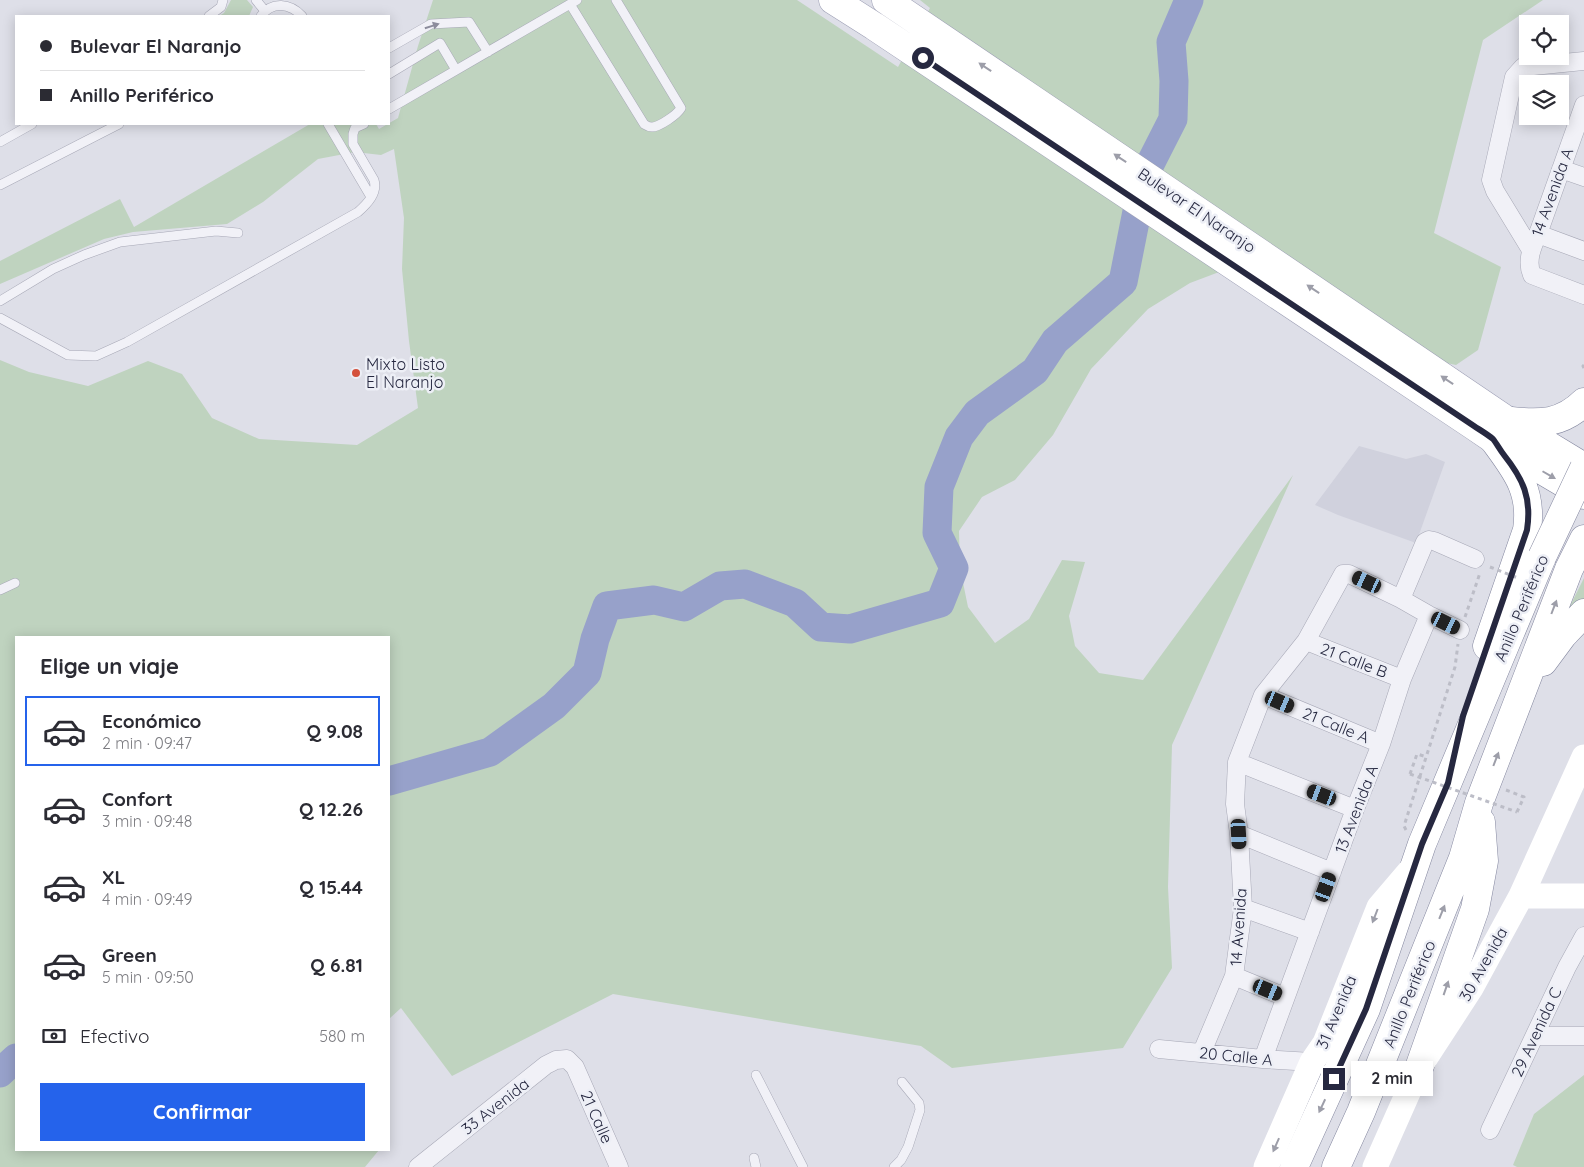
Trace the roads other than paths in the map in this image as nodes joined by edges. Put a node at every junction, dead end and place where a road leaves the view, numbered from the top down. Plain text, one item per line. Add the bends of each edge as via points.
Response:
1 (223, 0) edge
2 (256, 0) edge
3 (294, 0) edge
4 (616, 0) edge
5 (833, 0) edge
6 (888, 1) edge
7 (574, 2) edge
8 (286, 5) junction
9 (263, 14) edge
10 (210, 15) edge
11 (301, 15) edge
12 (390, 47) edge
13 (488, 52) junction
14 (1584, 61) edge
15 (456, 70) junction
16 (390, 73) edge
17 (1584, 105) edge
18 (390, 108) edge
19 (30, 125) edge
20 (117, 125) edge
21 (329, 125) edge
22 (362, 125) edge
23 (0, 142) edge
24 (1561, 169) junction
25 (1584, 177) edge
26 (0, 185) edge
27 (371, 197) junction
28 (238, 233) dead end
29 (1538, 234) junction
30 (1531, 250) junction
31 (1584, 251) edge
32 (1584, 295) edge
33 (0, 301) edge
34 (0, 318) edge
35 (1584, 402) edge
36 (1491, 423) junction
37 (1584, 468) edge
38 (1584, 495) edge
39 (1584, 539) edge
40 (1482, 565) road end
41 (15, 583) dead end
42 (0, 590) edge
43 (1402, 599) junction
44 (1584, 613) edge
45 (1429, 615) junction
46 (1460, 630) road end
47 (1306, 641) junction
48 (1402, 679) junction
49 (1523, 689) junction
50 (1263, 695) junction
51 (1381, 744) junction
52 (1584, 757) edge
53 (1237, 762) junction
54 (1448, 783) junction
55 (1480, 803) junction
56 (1355, 809) junction
57 (1239, 834) junction
58 (1415, 864) junction
59 (1332, 872) junction
60 (1521, 896) junction
61 (1584, 896) edge
62 (1243, 908) junction
63 (1310, 932) junction
64 (1584, 936) edge
65 (1575, 967) edge
66 (1234, 976) junction
67 (1285, 997) junction
68 (1535, 1036) junction
69 (1584, 1036) edge
70 (1159, 1049) dead end
71 (1202, 1052) junction
72 (1263, 1059) junction
73 (1312, 1062) junction
74 (575, 1067) joint
75 (1419, 1068) junction
76 (756, 1075) dead end
77 (902, 1082) dead end
78 (1490, 1130) dead end
79 (418, 1167) edge
80 (619, 1167) edge
81 (802, 1167) edge
82 (894, 1167) edge
83 (1266, 1167) edge
84 (1294, 1167) edge
85 (1336, 1167) edge
86 (1375, 1167) edge

1 - 10 lane via 221,7
2 - 9 lane
3 - 8 lane
4 - 7 lane via 680,108 677,114 655,127 644,124
5 - 36 main road, Bulevar El Naranjo
36 -> 6 main road, Bulevar El Naranjo
7 - 13 lane
8 - 9 lane via 275,6
8 - 11 lane
12 -> 13 lane via 431,24 469,22
13 - 15 lane
14 - 30 street via 1523,67 1514,77 1491,180
15 - 16 lane via 440,43
15 - 18 lane
17 - 24 street, 14 Avenida A
19 - 23 lane
20 - 26 lane
21 - 27 lane
22 - 27 lane via 356,128 352,139 376,186
24 - 25 street
24 - 29 street, 14 Avenida A
27 - 34 lane via 358,212 127,342 96,356 68,355
28 - 33 lane via 216,231 120,242 53,269
29 - 30 street, 14 Avenida A
29 - 31 street
30 - 32 street, 14 Avenida A via 1532,275
35 - 36 main road via 1550,422
36 - 37 main road
36 -> 38 main road via 1510,452
36 - 54 main road via 1520,476 1529,518 1463,716
37 - 54 main road, Anillo Periférico, bridge via 1542,558
49 -> 39 main road, Anillo Periférico via 1569,569
40 - 43 street via 1428,540 1423,545
41 - 42 lane
43 - 45 street
43 - 47 street, 14 Avenida via 1343,574
44 - 49 main road via 1563,635
45 - 46 street
45 - 48 street, 13 Avenida A
47 - 48 street, 21 Calle B
47 - 50 street, 14 Avenida
48 - 51 street, 13 Avenida A
55 -> 49 main road, Anillo Periférico
50 - 51 street, 21 Calle A
50 - 53 street, 14 Avenida
51 - 56 street, 13 Avenida A
52 - 60 street, 30 Avenida
53 - 56 street
53 - 57 street, 14 Avenida via 1235,804
54 - 58 main road, Anillo Periférico
75 -> 55 main road via 1475,910 1484,861
85 -> 55 main road, Anillo Periférico via 1463,858
56 - 59 street, 13 Avenida A
57 - 59 street
57 - 62 street, 14 Avenida
58 -> 73 street, 31 Avenida via 1379,907 1325,1043
58 -> 84 main road, Anillo Periférico via 1366,1009
59 - 63 street, 13 Avenida A
60 - 61 street
60 - 75 street, 30 Avenida via 1472,988
62 - 63 street
62 - 66 street, 14 Avenida
63 - 67 street, 13 Avenida A
64 - 65 street, 29 Avenida C
65 - 68 street, 29 Avenida C
66 - 67 street
66 - 71 street, 14 Avenida
67 - 72 street, 13 Avenida A
68 - 69 street
68 - 78 street, 29 Avenida C
70 - 71 street, 20 Calle A
71 - 72 street, 20 Calle A
72 - 73 street, 20 Calle A
73 -> 83 street, 31 Avenida
74 - 79 street, 33 Avenida via 567,1059 556,1060 546,1066
74 - 80 street, 21 Calle
75 - 86 street, 30 Avenida
76 - 81 lane
77 - 82 lane via 919,1103 920,1110 908,1147

